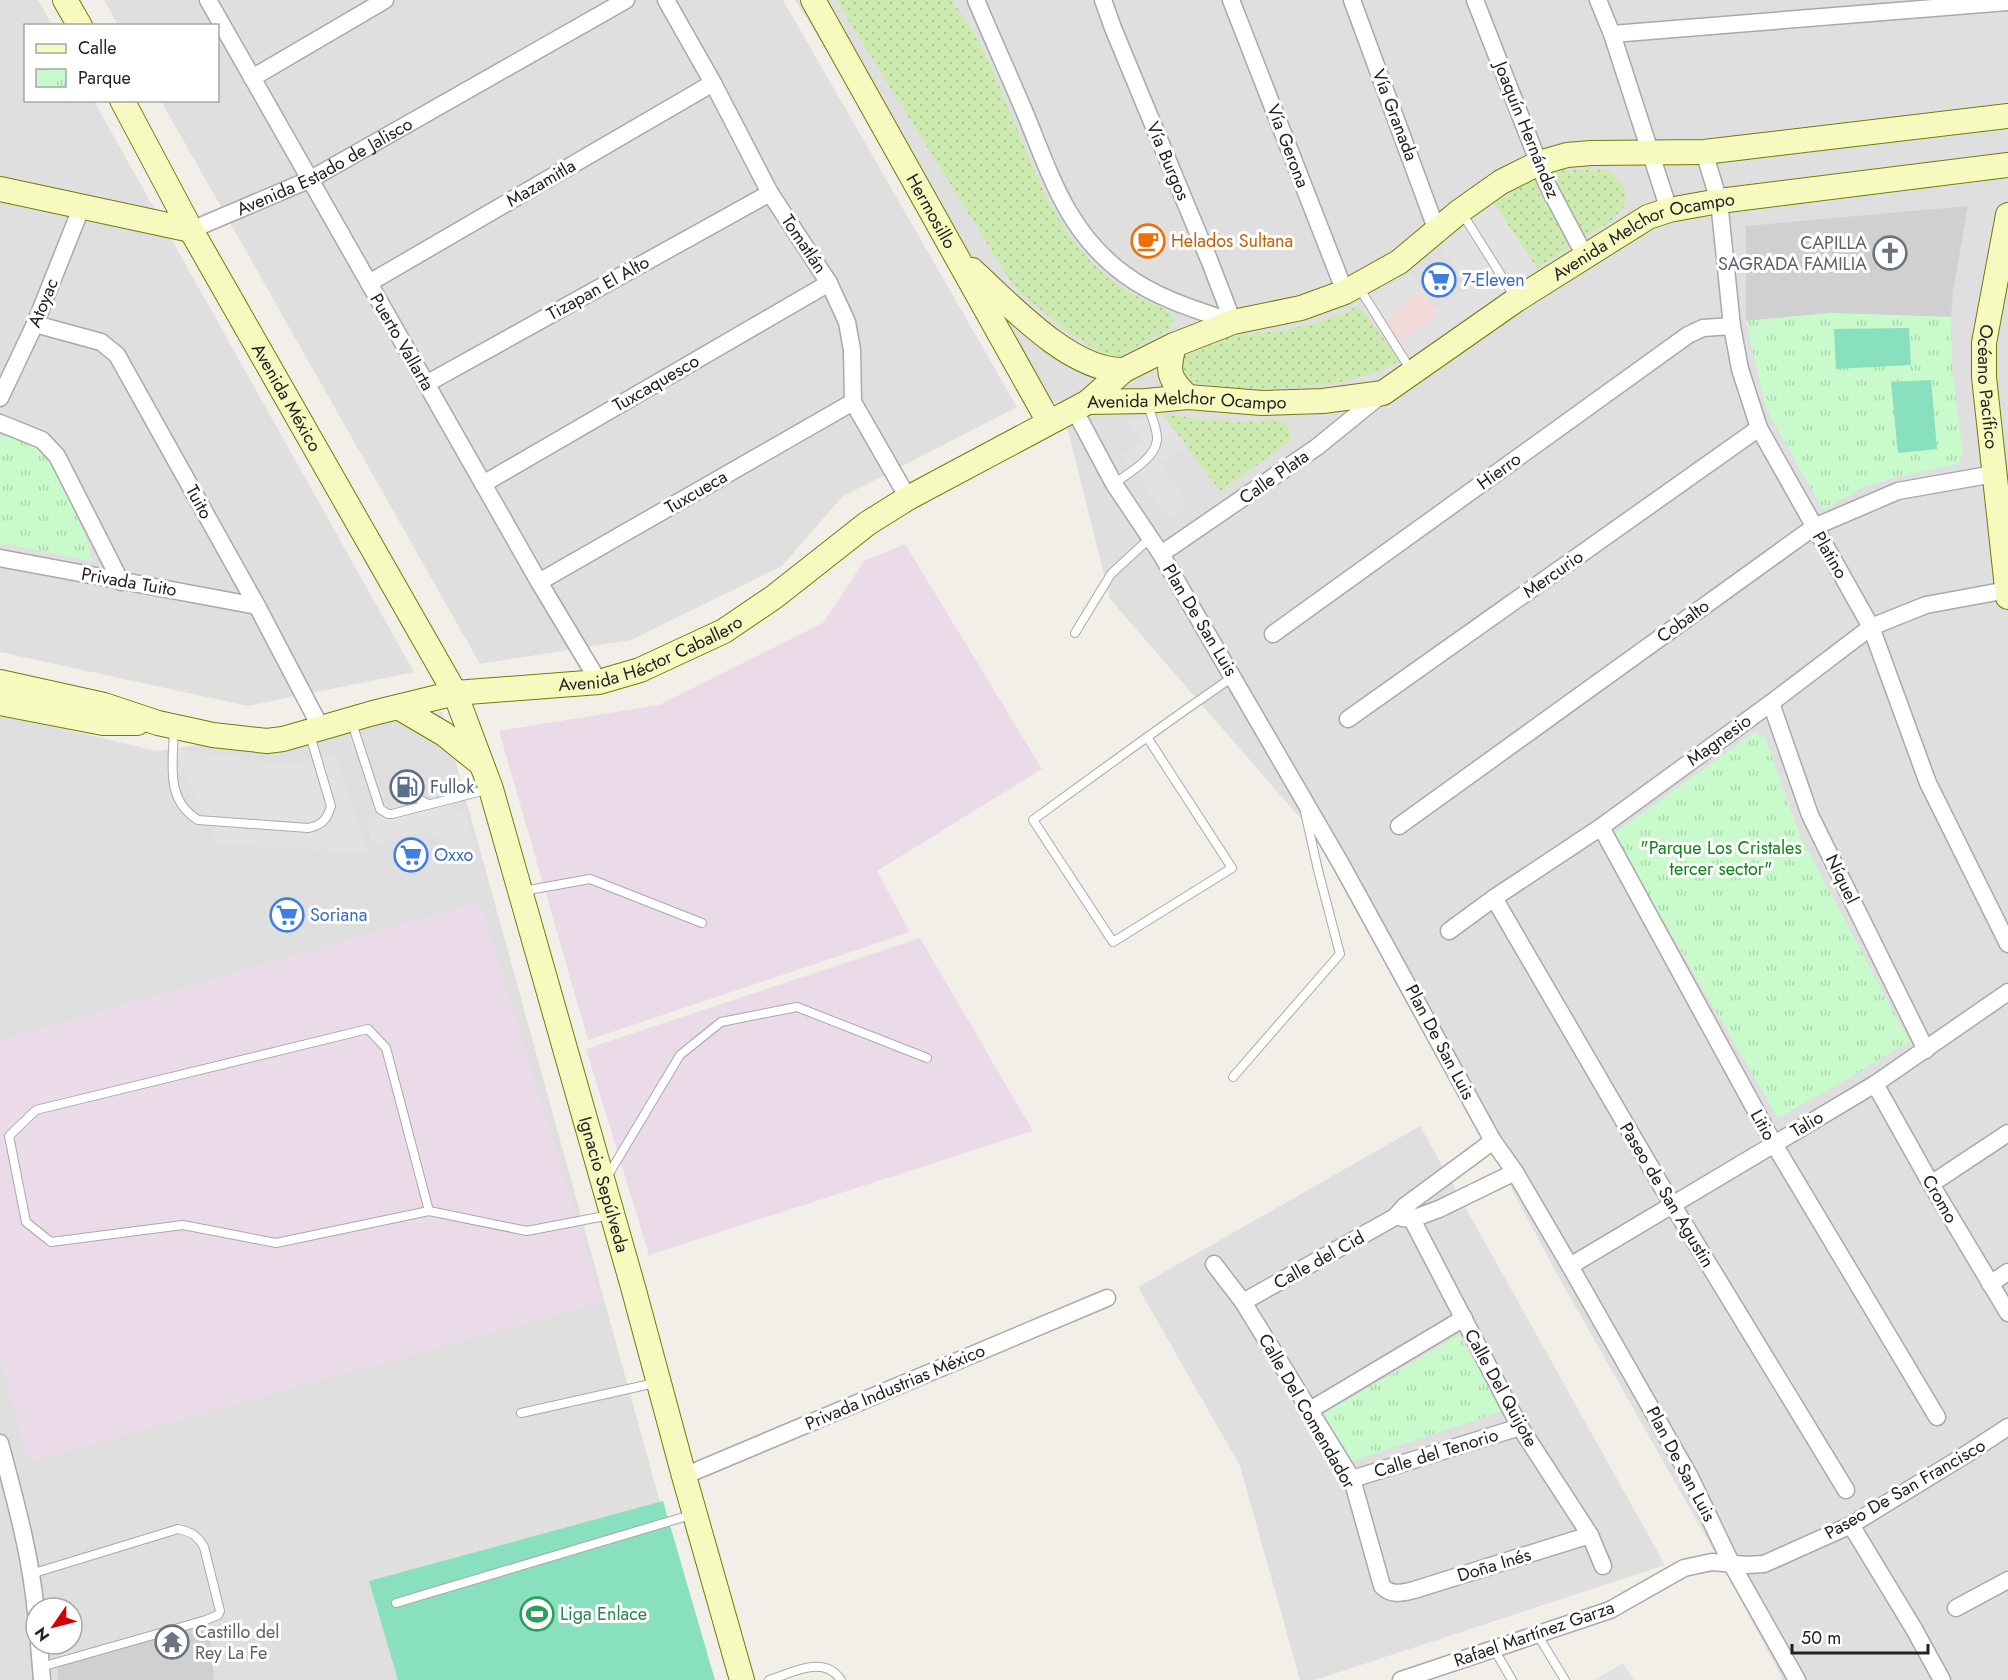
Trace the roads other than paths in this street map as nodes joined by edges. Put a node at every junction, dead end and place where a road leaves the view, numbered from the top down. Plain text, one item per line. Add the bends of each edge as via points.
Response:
1 (65, 0) edge
2 (208, 0) edge
3 (385, 0) edge
4 (626, 0) edge
5 (666, 0) edge
6 (813, 0) edge
7 (976, 0) edge
8 (1103, 0) edge
9 (1231, 0) edge
10 (1352, 0) edge
11 (1475, 0) edge
12 (1598, 0) edge
13 (2008, 2) edge
14 (79, 24) edge
15 (1611, 34) junction
16 (252, 78) junction
17 (713, 82) junction
18 (123, 102) edge
19 (2008, 116) edge
20 (1650, 151) junction
21 (1704, 152) junction
22 (1539, 163) junction
23 (2008, 165) edge
24 (311, 179) junction
25 (0, 189) edge
26 (770, 193) junction
27 (1719, 201) junction
28 (82, 206) junction
29 (1669, 210) junction
30 (1460, 211) junction
31 (2008, 215) edge
32 (191, 230) junction
33 (1437, 231) junction
34 (1585, 256) junction
35 (957, 257) junction
36 (369, 283) junction
37 (830, 283) junction
38 (1351, 288) junction
39 (1516, 300) junction
40 (1233, 322) junction
41 (35, 324) junction
42 (1732, 326) junction
43 (1174, 345) junction
44 (1124, 370) junction
45 (1413, 372) junction
46 (426, 384) junction
47 (1383, 393) junction
48 (0, 398) edge
49 (1188, 398) junction
50 (1146, 401) junction
51 (853, 402) junction
52 (1081, 406) junction
53 (1049, 422) junction
54 (0, 423) edge
55 (1758, 428) junction
56 (1994, 474) junction
57 (1114, 483) junction
58 (483, 484) junction
59 (908, 498) junction
60 (1814, 527) junction
61 (1150, 538) junction
62 (1161, 554) junction
63 (0, 558) edge
64 (121, 582) junction
65 (539, 582) junction
66 (2008, 593) edge
67 (257, 606) junction
68 (1871, 627) junction
69 (1075, 633) dead end
70 (1273, 634) dead end
71 (1233, 677) junction
72 (0, 682) edge
73 (599, 682) junction
74 (455, 693) junction
75 (0, 703) edge
76 (1770, 703) junction
77 (398, 707) junction
78 (1348, 719) dead end
79 (351, 720) junction
80 (166, 725) junction
81 (315, 730) junction
82 (1147, 737) junction
83 (482, 765) junction
84 (491, 789) junction
85 (416, 796) dead end
86 (1302, 797) junction
87 (429, 805) junction
88 (1399, 826) dead end
89 (1601, 827) junction
90 (520, 892) junction
91 (1494, 898) junction
92 (702, 923) dead end
93 (1449, 931) dead end
94 (2008, 944) edge
95 (2008, 992) edge
96 (1926, 1050) junction
97 (927, 1058) dead end
98 (1233, 1077) dead end
99 (1875, 1084) junction
100 (2008, 1134) edge
101 (1493, 1141) junction
102 (1774, 1144) junction
103 (1515, 1172) junction
104 (603, 1182) junction
105 (1931, 1184) junction
106 (1672, 1204) junction
107 (429, 1211) junction
108 (1404, 1214) junction
109 (613, 1215) junction
110 (1215, 1264) dead end
111 (1570, 1266) junction
112 (2008, 1272) edge
113 (1990, 1284) junction
114 (1107, 1298) dead end
115 (1243, 1302) junction
116 (2008, 1313) edge
117 (1464, 1318) junction
118 (659, 1382) junction
119 (1310, 1410) junction
120 (521, 1413) dead end
121 (1937, 1417) dead end
122 (1520, 1427) junction
123 (2008, 1427) edge
124 (0, 1443) edge
125 (684, 1476) junction
126 (1352, 1479) junction
127 (1845, 1490) dead end
128 (695, 1514) junction
129 (1851, 1525) junction
130 (1590, 1535) junction
131 (1731, 1563) junction
132 (1603, 1566) dead end
133 (31, 1574) junction
134 (2008, 1580) edge
135 (1397, 1594) joint
136 (34, 1596) edge
137 (396, 1603) dead end
138 (1956, 1608) dead end
139 (1537, 1634) junction
140 (1494, 1648) junction
141 (40, 1656) edge
142 (41, 1673) edge
143 (742, 1680) edge
144 (769, 1680) edge
145 (841, 1680) edge
146 (1401, 1680) edge
147 (1512, 1680) edge
148 (1565, 1680) edge
149 (1797, 1680) edge
150 (1942, 1680) edge

1 - 14 main road
2 - 16 street, Puerto Vallarta
3 - 16 street
4 - 24 street, Avenida Estado de Jalisco
5 - 17 street, Tomatlán
6 - 35 main road, Hermosillo
7 - 40 street via 1056,190 1082,233 1095,249 1137,283
8 - 40 street, Vía Burgos
9 - 38 street, Vía Gerona
10 - 33 street, Vía Granada
11 - 22 street, Joaquín Hernández
12 - 15 street
13 - 15 street
15 - 20 street
16 - 24 street, Puerto Vallarta
17 - 26 street, Tomatlán
17 - 36 street, Mazamitla
18 - 32 main road, Avenida México
19 - 21 main road, Avenida Melchor Ocampo
20 - 21 main road, Avenida Melchor Ocampo
20 - 22 main road, Avenida Melchor Ocampo via 1567,155
20 - 29 street
21 - 27 street, Platino
22 - 30 main road, Avenida Melchor Ocampo via 1501,182
22 - 34 street, Joaquín Hernández
23 - 27 main road, Avenida Melchor Ocampo
24 - 32 street, Avenida Estado de Jalisco
24 - 36 street, Puerto Vallarta
25 - 28 main road
26 - 37 street, Tomatlán
26 - 46 street, Tizapan El Alto
27 - 29 main road, Avenida Melchor Ocampo
27 - 42 street, Platino
28 - 32 main road
28 - 41 street, Atoyac
29 - 34 main road, Avenida Melchor Ocampo via 1648,217
30 - 33 main road, Avenida Melchor Ocampo
30 - 39 lane
31 - 56 main road, Océano Pacífico via 1984,343
32 - 74 main road, Avenida México
33 - 38 main road, Avenida Melchor Ocampo via 1399,262
34 - 39 main road, Avenida Melchor Ocampo
35 - 44 main road via 1062,348 1093,364
35 - 53 main road, Hermosillo
36 - 46 street, Puerto Vallarta
37 - 51 street, Tomatlán via 847,322
37 - 58 street, Tuxcaquesco
38 - 40 main road, Avenida Melchor Ocampo via 1302,308
38 - 45 lane
39 - 45 main road, Avenida Melchor Ocampo
40 - 43 main road, Avenida Melchor Ocampo
41 - 48 street, Atoyac
41 - 67 street, Tuito via 101,342 117,355
42 - 55 street, Platino
42 - 70 street, Hierro via 1703,328 1688,335
43 - 44 main road, Avenida Melchor Ocampo
43 - 49 main road via 1170,370 1174,384
44 - 52 main road, Avenida Melchor Ocampo
45 - 47 main road, Avenida Melchor Ocampo
46 - 58 street, Puerto Vallarta
47 - 49 main road, Avenida Melchor Ocampo via 1262,404
47 - 62 street, Calle Plata via 1317,447
49 - 50 main road, Avenida Melchor Ocampo
50 - 52 main road, Avenida Melchor Ocampo
50 - 57 lane via 1158,438 1155,447 1145,460
51 - 59 street, Tomatlán
51 - 65 street, Tuxcueca
52 - 53 main road, Avenida Héctor Caballero
52 - 57 street, Plan De San Luis
53 - 59 main road, Avenida Héctor Caballero
54 - 64 street via 42,440 57,456
55 - 60 street, Platino
55 - 78 street, Mercurio
56 - 60 street, Cobalto via 1898,491
56 - 66 main road, Océano Pacífico
57 - 61 street, Plan De San Luis
58 - 65 street, Puerto Vallarta
59 - 73 main road, Avenida Héctor Caballero via 868,523 724,631 640,670
60 - 68 street, Platino
60 - 88 street, Cobalto
61 - 62 street, Plan De San Luis
61 - 69 lane via 1111,574
62 - 71 street, Plan De San Luis
63 - 64 street, Privada Tuito
64 - 67 street, Privada Tuito
65 - 73 street, Puerto Vallarta
66 - 68 street, Magnesio via 1926,605
67 - 81 street, Tuito
68 - 76 street, Magnesio
68 - 94 street, Platino via 1928,783
71 - 82 lane
71 - 86 street, Plan De San Luis
72 - 80 main road, Avenida Héctor Caballero via 104,705
73 - 74 main road, Avenida Héctor Caballero
74 - 77 main road, Avenida Héctor Caballero
74 - 83 main road, Ignacio Sepúlveda
75 - 80 main road, Avenida Héctor Caballero via 103,723
76 - 89 street, Magnesio
76 - 96 street, Níquel via 1810,815
77 - 79 main road, Avenida Héctor Caballero
77 - 83 main road via 444,734
79 - 81 main road, Avenida Héctor Caballero
79 - 87 lane via 380,809 392,814
80 - 81 main road, Avenida Héctor Caballero via 267,741
80 - 81 lane via 173,787 187,813 198,820 308,828 320,825 331,806
82 - 82 lane via 1232,868 1113,942 1033,820
83 - 84 main road, Ignacio Sepúlveda
84 - 87 lane
84 - 90 main road, Ignacio Sepúlveda
85 - 87 lane
86 - 98 lane via 1340,954
86 - 101 street, Plan De San Luis
89 - 91 street, Magnesio
89 - 102 street, Litio
90 - 92 lane via 590,879
90 - 104 main road, Ignacio Sepúlveda
91 - 93 street, Magnesio
91 - 106 street, Paseo de San Agustin
95 - 96 street, Talio
96 - 99 street, Talio
97 - 104 lane via 797,1007 721,1022 680,1055
99 - 102 street, Talio
99 - 105 street, Cromo
100 - 105 street
101 - 103 street, Plan De San Luis
101 - 108 street, Calle del Cid
102 - 106 street, Talio
102 - 121 street, Litio
103 - 108 street, Calle del Cid via 1439,1209
103 - 111 street, Plan De San Luis
104 - 109 main road, Ignacio Sepúlveda
105 - 113 street, Cromo
106 - 111 street, Talio
106 - 127 street, Paseo de San Agustin
107 - 107 lane via 276,1243 183,1225 51,1242 26,1222 9,1136 36,1110 368,1029 386,1048
107 - 109 lane via 527,1231
108 - 115 street, Calle del Cid
108 - 117 street, Calle Del Quijote
109 - 118 main road, Ignacio Sepúlveda
110 - 115 street, Calle Del Comendador
111 - 131 street, Plan De San Luis via 1690,1477
112 - 113 street
113 - 116 street, Cromo
114 - 125 street, Privada Industrias México
115 - 119 street, Calle Del Comendador
117 - 119 street
117 - 122 street, Calle Del Quijote
118 - 120 lane
118 - 125 main road, Ignacio Sepúlveda
119 - 126 street, Calle Del Comendador
122 - 126 street, Calle del Tenorio
122 - 130 street, Calle Del Quijote
123 - 129 street, Paseo De San Francisco
124 - 133 street
125 - 128 main road, Ignacio Sepúlveda
126 - 135 street, Calle Del Comendador via 1382,1586
128 - 137 lane
128 - 143 main road, Ignacio Sepúlveda
129 - 131 street, Paseo De San Francisco via 1764,1564
129 - 150 street
130 - 132 street, Calle Del Quijote
130 - 135 street, Doña Inés
131 - 139 street, Rafael Martínez Garza via 1712,1562 1684,1568 1610,1610
131 - 149 street, Plan De San Luis
133 - 136 street
133 - 142 lane via 178,1529 191,1532 204,1547 220,1611 206,1620
134 - 138 street
139 - 140 street, Rafael Martínez Garza
139 - 148 lane
140 - 146 street, Rafael Martínez Garza
140 - 147 lane
141 - 142 street
144 - 145 lane via 817,1666 832,1669

